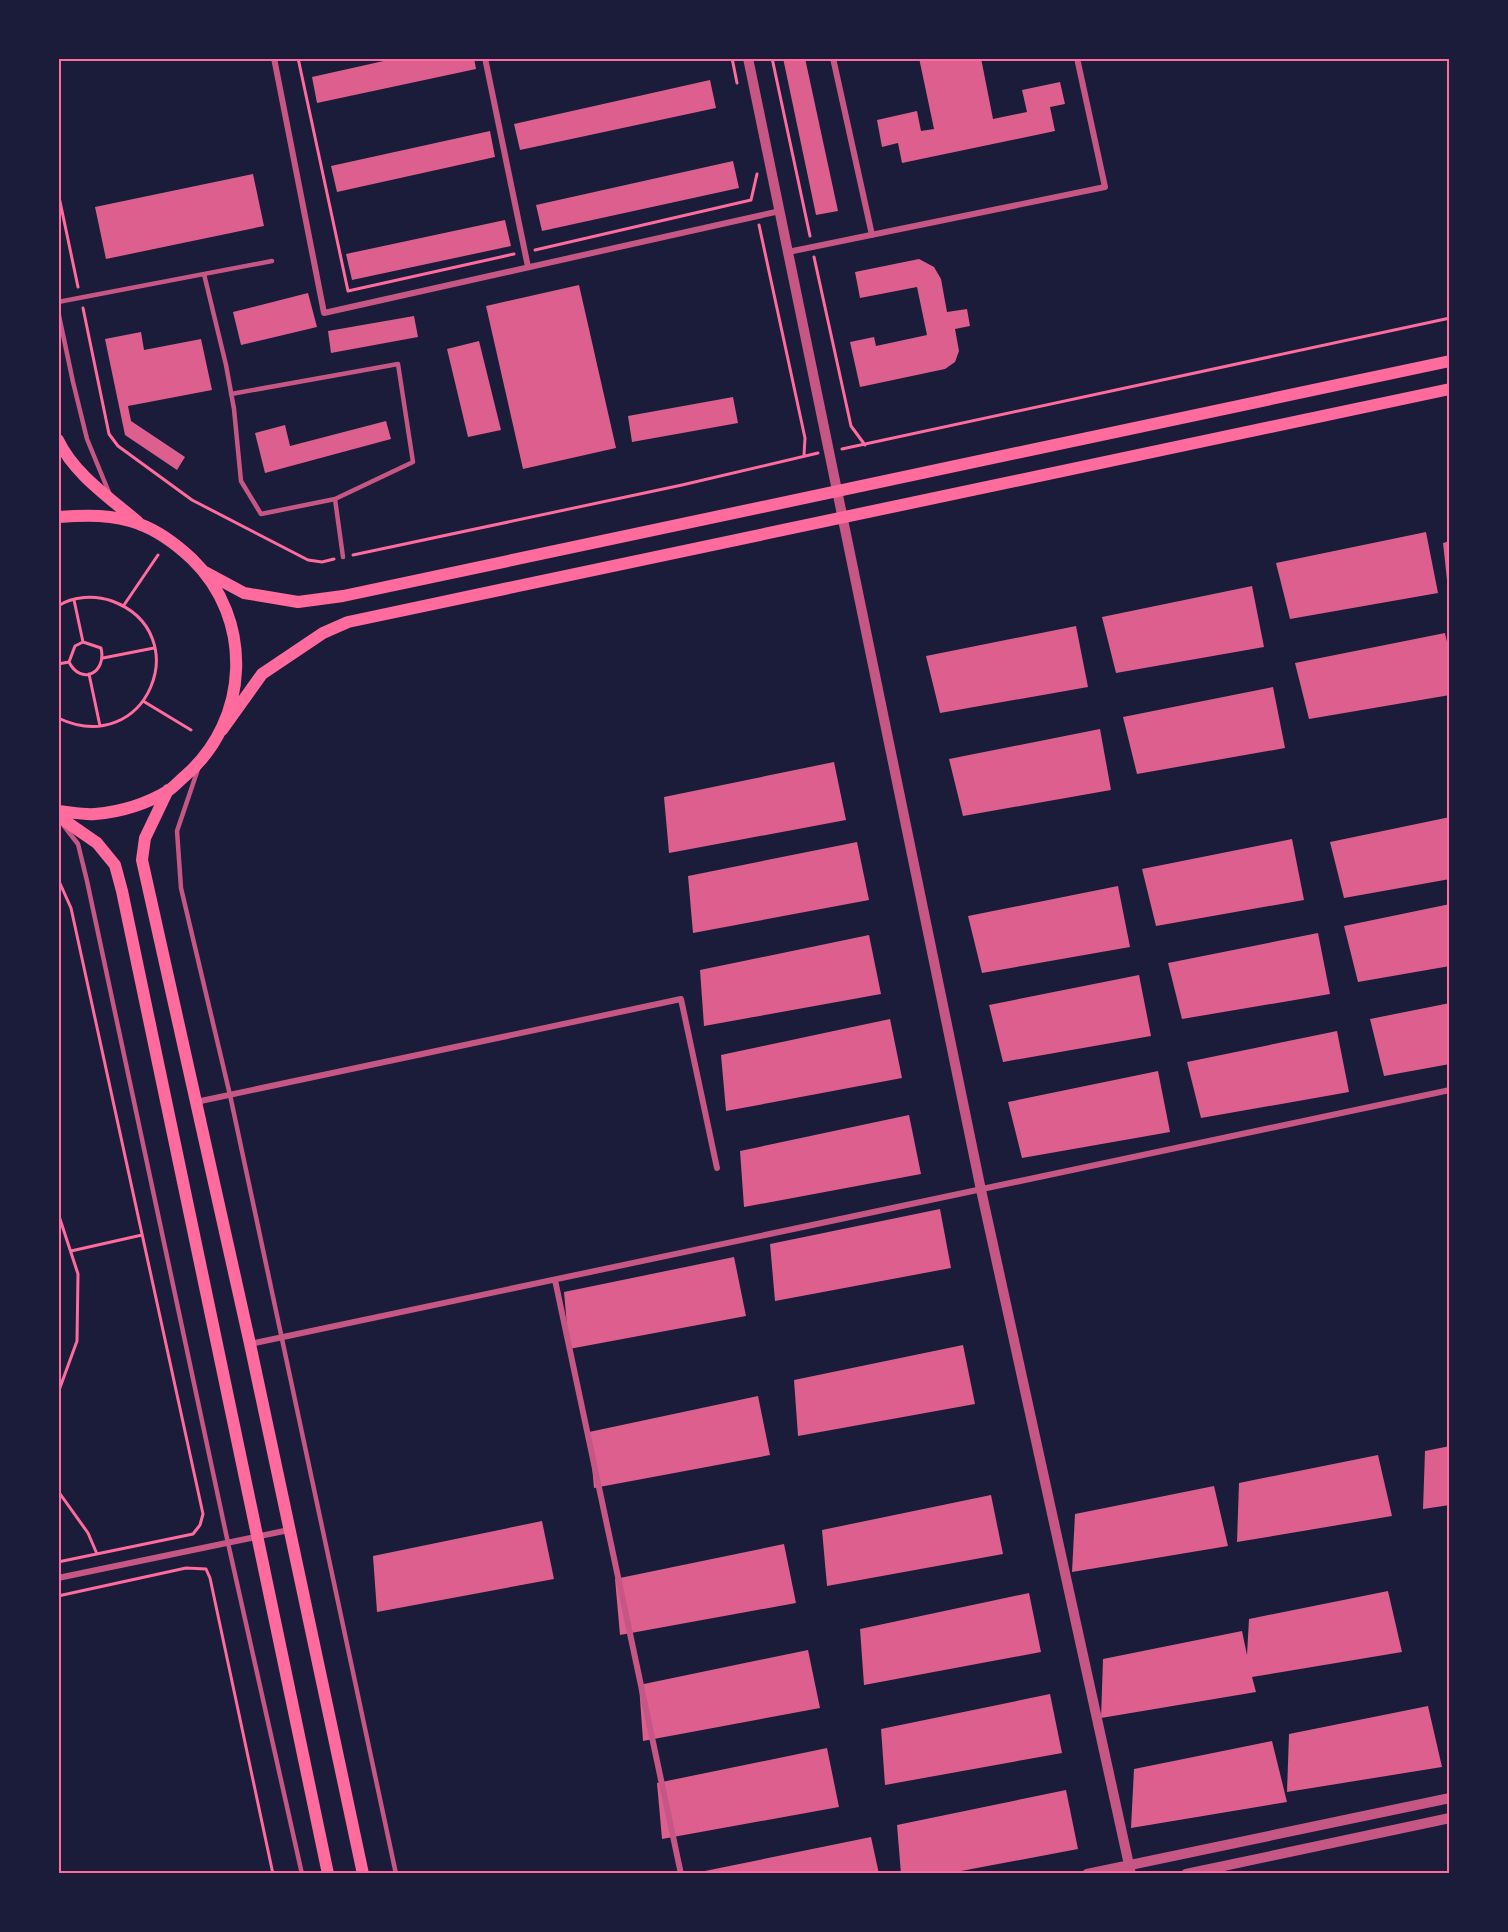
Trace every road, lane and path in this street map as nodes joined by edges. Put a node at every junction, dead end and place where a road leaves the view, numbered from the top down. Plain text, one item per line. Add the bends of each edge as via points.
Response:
1 (274, 58) edge
2 (485, 58) edge
3 (748, 58) edge
4 (833, 58) edge
5 (1077, 58) edge
6 (58, 192) edge
7 (751, 200) dead end
8 (780, 211) junction
9 (757, 216) junction
10 (872, 235) junction
11 (788, 252) junction
12 (273, 261) dead end
13 (528, 267) junction
14 (204, 274) junction
15 (80, 297) junction
16 (58, 302) edge
17 (58, 311) edge
18 (1449, 318) edge
19 (1449, 361) edge
20 (1449, 389) edge
21 (231, 394) junction
22 (58, 440) edge
23 (830, 451) junction
24 (804, 456) junction
25 (838, 490) junction
26 (335, 499) junction
27 (112, 500) junction
28 (58, 517) edge
29 (843, 517) junction
30 (141, 525) junction
31 (158, 555) dead end
32 (343, 557) junction
33 (205, 572) junction
34 (74, 600) junction
35 (124, 605) junction
36 (58, 606) edge
37 (83, 642) junction
38 (154, 648) junction
39 (103, 658) junction
40 (69, 662) junction
41 (58, 664) edge
42 (89, 674) junction
43 (143, 701) junction
44 (58, 718) edge
45 (100, 726) junction
46 (191, 730) dead end
47 (222, 730) junction
48 (200, 763) junction
49 (168, 790) junction
50 (58, 815) edge
51 (58, 879) edge
52 (1449, 1090) edge
53 (230, 1095) junction
54 (196, 1102) junction
55 (717, 1168) dead end
56 (981, 1190) junction
57 (58, 1213) edge
58 (142, 1235) junction
59 (71, 1251) junction
60 (555, 1280) junction
61 (282, 1337) junction
62 (250, 1344) junction
63 (58, 1393) edge
64 (58, 1491) edge
65 (289, 1530) junction
66 (256, 1537) junction
67 (228, 1543) junction
68 (97, 1554) junction
69 (58, 1562) edge
70 (58, 1578) edge
71 (58, 1596) edge
72 (1449, 1798) edge
73 (1449, 1818) edge
74 (1130, 1869) edge
75 (273, 1874) edge
76 (302, 1874) edge
77 (328, 1874) edge
78 (363, 1874) edge
79 (396, 1874) edge
80 (681, 1874) edge
81 (1087, 1874) edge
82 (1186, 1874) edge

1 - 13 street via 324,313
2 - 13 street
3 - 8 street
4 - 10 street
5 - 10 street via 1105,187
6 - 15 path
7 - 9 path
8 - 9 street
8 - 11 street
9 - 13 street
9 - 24 path via 805,438
10 - 11 street
11 - 23 street
12 - 14 lane
14 - 15 lane
14 - 21 lane
15 - 16 lane
15 - 32 path via 109,434 118,446 192,500 308,560 322,562
17 - 27 lane via 87,439
18 - 23 path
19 - 25 main road
20 - 29 main road
21 - 26 lane via 241,481 261,514
21 - 26 lane via 398,364 413,462
22 - 27 main road via 84,475
23 - 24 path
23 - 25 street
24 - 32 path
25 - 29 street
25 - 33 main road via 343,596 298,602 244,593
26 - 32 lane
27 - 30 main road
28 - 30 main road via 100,515
29 - 47 main road via 348,622 323,633 262,674
29 - 56 street
30 - 33 main road via 176,544
31 - 35 path
33 - 47 main road via 226,607 236,648 235,687
34 - 35 path via 104,598
34 - 36 path
34 - 37 path
35 - 38 path via 140,618
37 - 39 path via 101,648
37 - 40 path via 75,646
38 - 39 path
38 - 43 path via 155,676
39 - 42 path via 97,670
40 - 41 path
40 - 42 path via 80,674
42 - 45 path
43 - 45 path via 116,722
43 - 46 path
44 - 45 path via 73,725
47 - 48 main road
48 - 49 main road
48 - 53 lane via 177,831 181,888
49 - 50 main road via 133,807
49 - 54 main road via 145,838 142,860
50 - 66 main road via 97,843 115,865
50 - 67 lane via 78,844
51 - 58 path via 71,908
52 - 56 street
53 - 54 street
53 - 55 street via 681,999
53 - 61 lane
54 - 62 main road
56 - 60 street
56 - 74 street
57 - 59 path
58 - 59 path
58 - 68 path via 202,1514 193,1534
59 - 63 path via 78,1274 77,1341
60 - 61 street
60 - 80 street
61 - 62 street
61 - 79 lane
62 - 65 main road
64 - 68 path via 88,1533
65 - 66 street
65 - 78 main road
66 - 67 street
66 - 77 main road
67 - 70 street
67 - 76 lane
68 - 69 path
71 - 75 path via 186,1568 206,1569
72 - 74 street
73 - 82 street
74 - 81 street

